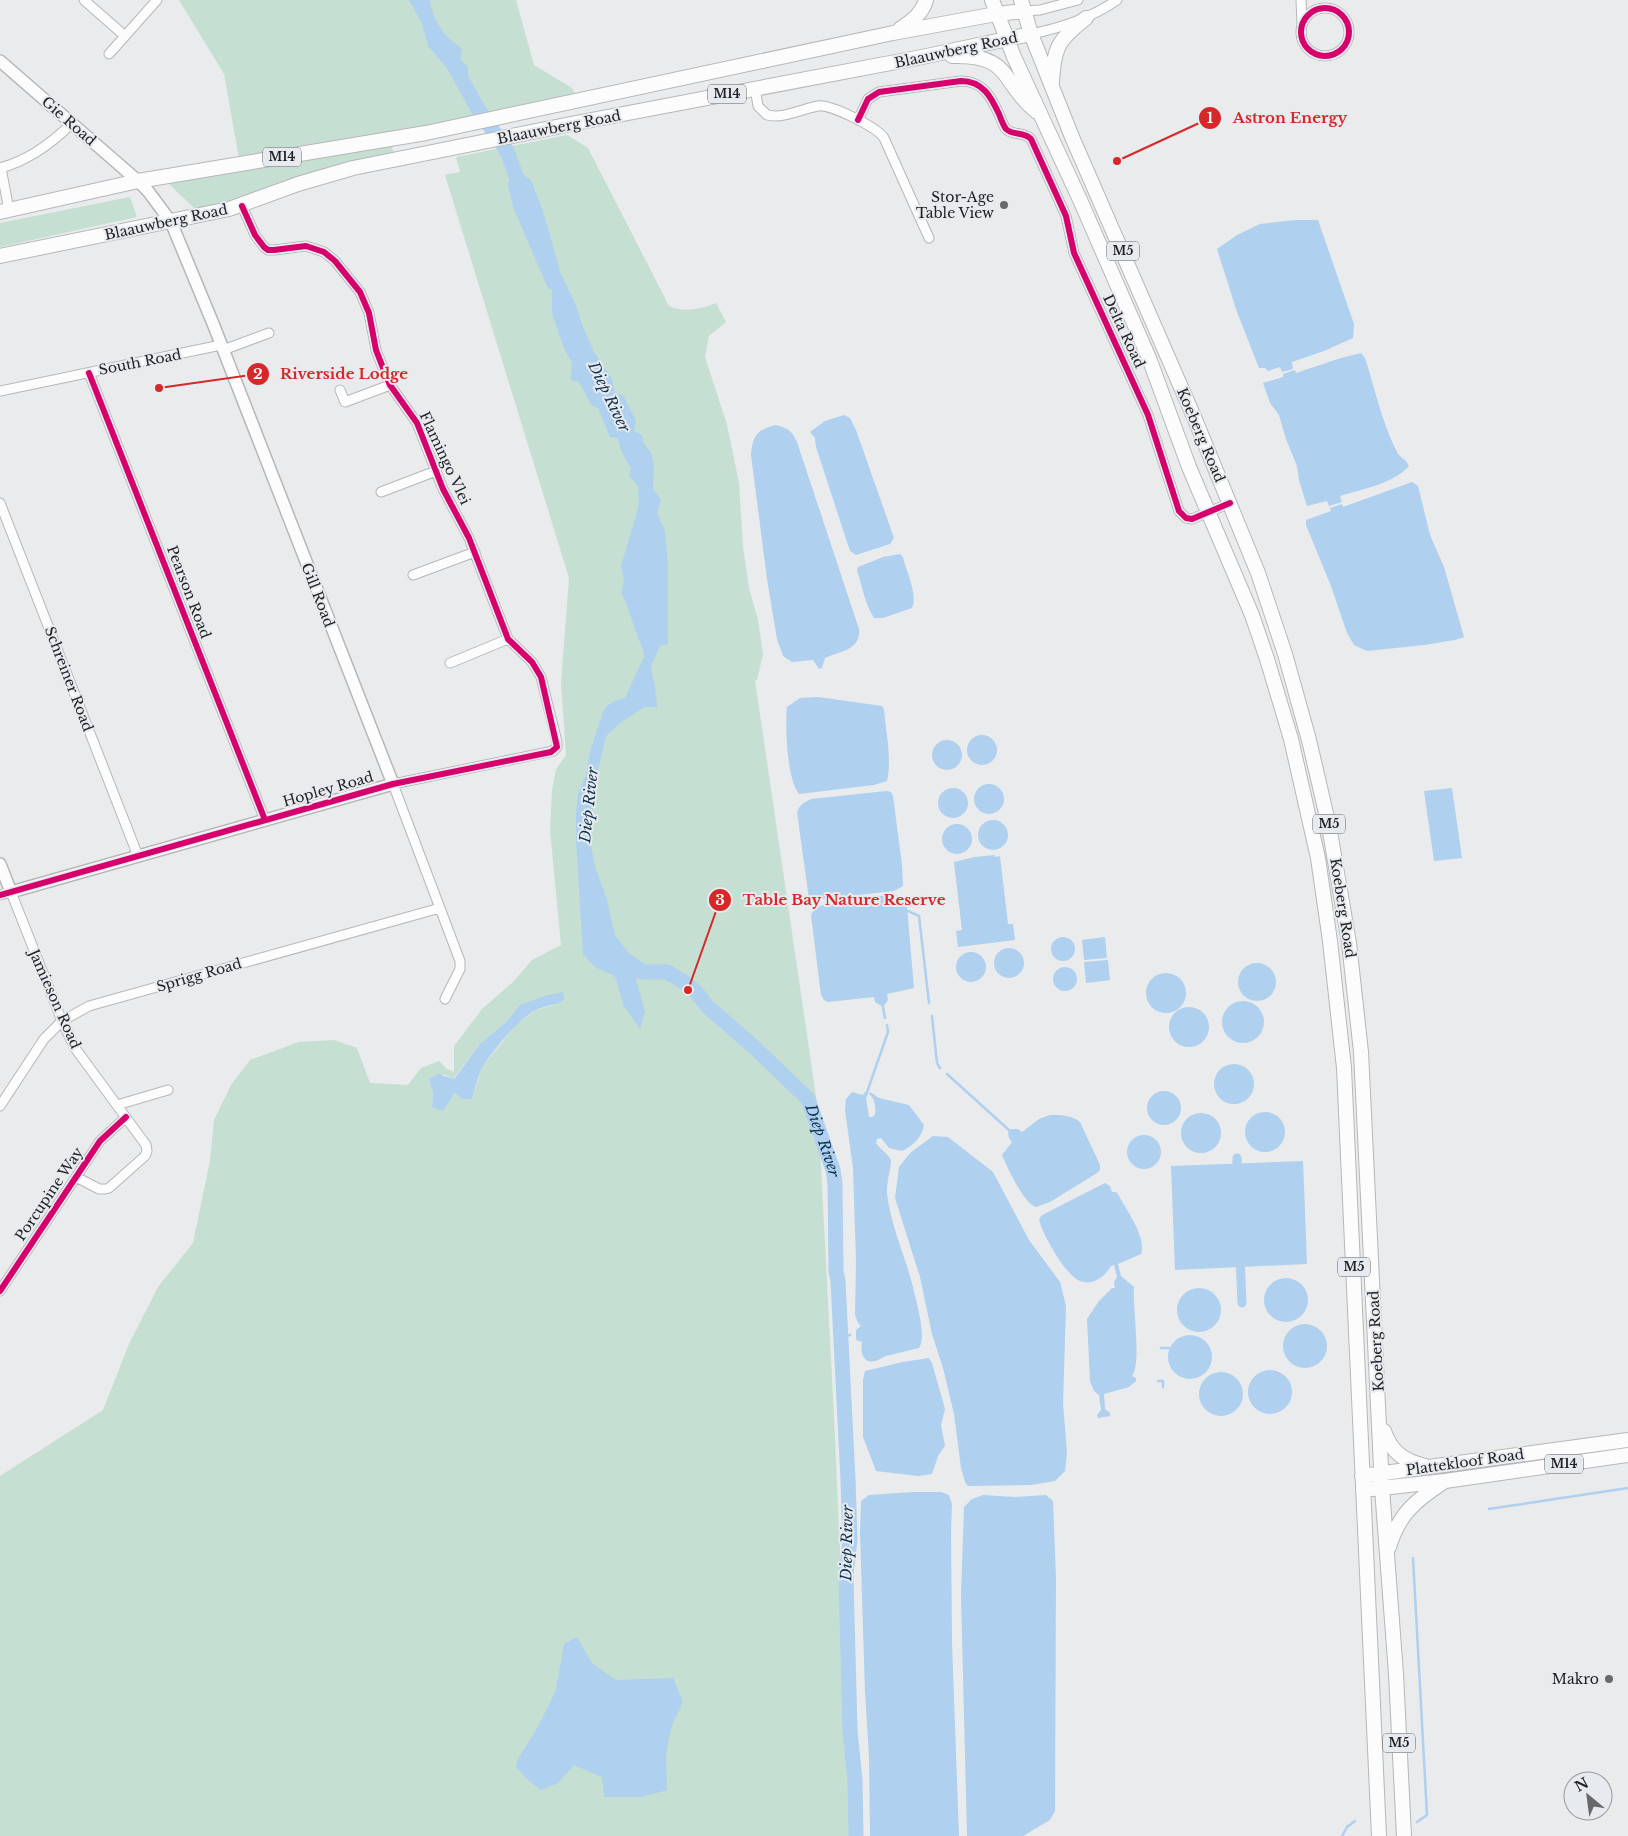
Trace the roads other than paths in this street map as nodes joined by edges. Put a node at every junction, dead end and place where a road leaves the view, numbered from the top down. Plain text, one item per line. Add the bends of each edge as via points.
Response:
1 (84, 0) edge
2 (158, 0) edge
3 (926, 0) edge
4 (992, 0) edge
5 (1078, 0) edge
6 (1117, 0) edge
7 (1301, 0) edge
8 (1316, 0) edge
9 (1023, 6) edge
10 (1332, 8) junction
11 (996, 14) junction
12 (1086, 18) junction
13 (1302, 24) junction
14 (893, 33) junction
15 (1030, 34) junction
16 (125, 36) junction
17 (1006, 39) junction
18 (109, 54) dead end
19 (922, 57) junction
20 (0, 61) edge
21 (1051, 86) junction
22 (755, 88) junction
23 (1043, 117) junction
24 (858, 120) junction
25 (72, 123) junction
26 (1, 168) edge
27 (138, 181) junction
28 (242, 206) junction
29 (5, 211) edge
30 (171, 222) junction
31 (929, 238) dead end
32 (0, 256) edge
33 (269, 333) dead end
34 (222, 348) junction
35 (89, 373) junction
36 (390, 385) junction
37 (340, 390) dead end
38 (0, 391) edge
39 (436, 470) junction
40 (381, 492) dead end
41 (0, 503) edge
42 (1230, 503) junction
43 (1209, 512) junction
44 (475, 552) junction
45 (413, 575) dead end
46 (508, 639) junction
47 (450, 663) dead end
48 (551, 752) joint
49 (393, 784) junction
50 (265, 820) junction
51 (138, 856) junction
52 (0, 864) edge
53 (5, 893) edge
54 (440, 908) junction
55 (445, 999) dead end
56 (62, 1021) junction
57 (168, 1090) dead end
58 (116, 1105) junction
59 (0, 1106) edge
60 (128, 1120) junction
61 (76, 1177) junction
62 (0, 1290) edge
63 (1380, 1414) junction
64 (1628, 1440) edge
65 (1628, 1455) edge
66 (1431, 1468) junction
67 (1382, 1481) junction
68 (1445, 1481) junction
69 (1362, 1483) junction
70 (1387, 1551) junction
71 (1379, 1836) edge
72 (1404, 1836) edge

1 - 16 street
2 - 16 street
3 - 14 main road via 916,18
4 - 11 main road, M5
5 - 9 street, Blaauwberg Road via 1040,10
6 - 12 street, Blaauwberg Road
7 - 13 street
8 - 10 street
9 - 11 main road, Blaauwberg Road / M14
9 - 15 main road, M5
10 - 13 street via 1314,10
10 - 13 street via 1344,16 1350,28 1348,41 1337,54 1326,57 1311,52 1302,40
11 - 14 main road, Blaauwberg Road / M14
11 - 17 main road, M5
12 - 15 street, Blaauwberg Road
12 - 21 main road via 1059,44 1054,56
14 - 27 main road, Blaauwberg Road / M14 via 426,133
15 - 17 main road, Blaauwberg Road / M14
15 - 21 main road, Koeberg Road / M5
16 - 18 street
17 - 19 main road, Blaauwberg Road / M14
17 - 23 main road, Koeberg Road / M5
19 - 22 main road, Blaauwberg Road / M14
19 - 23 main road via 969,56 988,60
20 - 25 street, Gie Road
21 - 42 main road, Koeberg Road / M5
22 - 24 street via 758,106 768,115 778,116 823,106
22 - 28 main road, Blaauwberg Road / M14 via 330,174
23 - 43 main road, Koeberg Road / M5 via 1149,358
24 - 31 street via 877,130 884,138
24 - 43 street, Delta Road via 872,95 967,81 988,93 1010,132 1031,138 1066,216 1074,253 1148,415 1179,511 1189,519
25 - 26 street via 49,144
25 - 27 street, Gie Road
26 - 29 street
27 - 29 main road, Blaauwberg Road / M14
27 - 30 street, Gie Road
28 - 30 main road, Blaauwberg Road / M14
28 - 36 street, Flamingo Vlei via 255,235 268,250 306,246 324,252 335,261 364,299 376,350
30 - 32 main road, Blaauwberg Road / M14
30 - 34 street, Gill Road
33 - 34 street, South Road
34 - 35 street, South Road
34 - 49 street, Gill Road
35 - 38 street, South Road
35 - 50 street, Pearson Road
36 - 37 street via 345,402
36 - 39 street, Flamingo Vlei via 417,423
39 - 40 street
39 - 44 street, Flamingo Vlei
41 - 51 street, Schreiner Road
42 - 43 street, Delta Road
42 - 63 main road, Koeberg Road / M5 via 1285,654 1309,740 1329,826 1350,943 1362,1052
43 - 69 main road, Koeberg Road / M5 via 1268,659 1291,739 1323,886 1344,1068
44 - 45 street
44 - 46 street, Flamingo Vlei
46 - 47 street
46 - 48 street, Flamingo Vlei via 532,662 541,677 557,742 556,749
48 - 49 street, Hopley Road
49 - 50 street, Hopley Road
49 - 54 street, Gill Road
50 - 51 street, Hopley Road
51 - 53 street, Hopley Road
52 - 53 street, Jamieson Road
53 - 56 street, Jamieson Road
54 - 55 street, Gill Road via 460,969
54 - 56 street, Sprigg Road via 89,1006
56 - 58 street, Jamieson Road via 83,1060
56 - 59 street, Sprigg Road via 44,1039
57 - 58 street
58 - 60 street, Jamieson Road
60 - 61 street, Porcupine Way via 104,1136
60 - 61 street, Jamieson Road via 145,1143 145,1156 105,1190
61 - 62 street, Porcupine Way
63 - 66 main road via 1388,1442 1397,1454 1407,1461
63 - 67 main road, Koeberg Road / M5
64 - 66 main road, Plattekloof Road / M14
65 - 68 main road, Plattekloof Road / M14
66 - 67 main road, Plattekloof Road / M14
67 - 68 main road, Plattekloof Road / M14
67 - 69 main road, Plattekloof Road / M14
67 - 70 main road, Koeberg Road / M5
68 - 70 main road via 1406,1512
69 - 71 main road, Koeberg Road / M5
70 - 72 main road, Koeberg Road / M5

